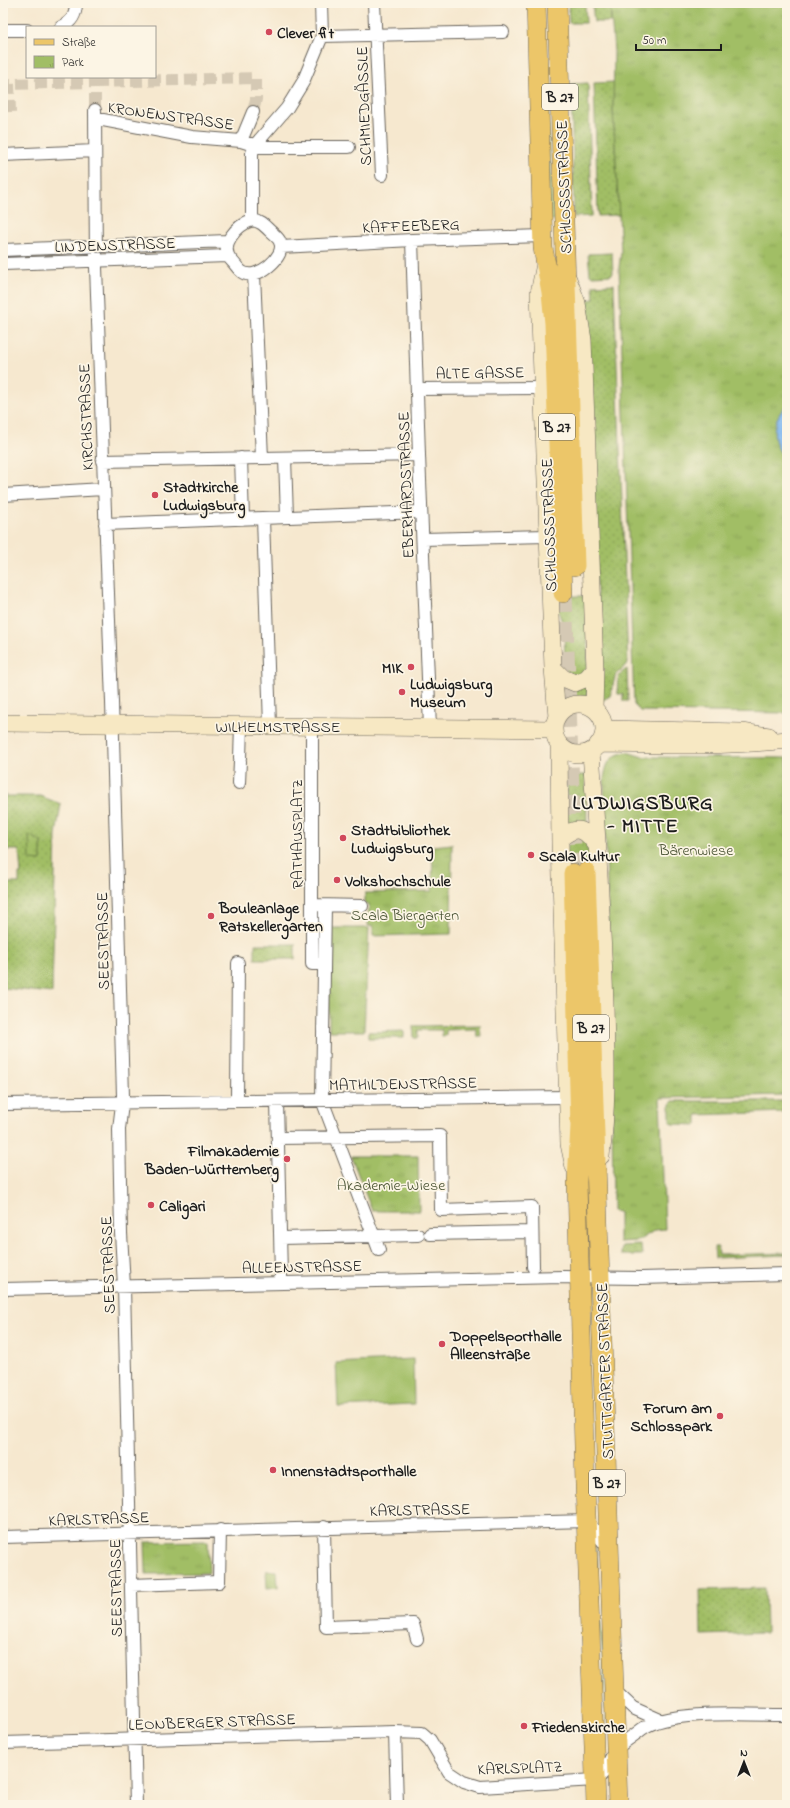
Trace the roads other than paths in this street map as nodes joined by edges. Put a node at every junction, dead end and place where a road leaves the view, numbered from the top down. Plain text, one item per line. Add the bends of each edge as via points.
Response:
1 (321, 3) edge
2 (374, 3) edge
3 (536, 3) edge
4 (557, 3) edge
5 (76, 6) edge
6 (63, 26) edge
7 (3, 30) edge
8 (26, 30) edge
9 (503, 32) dead end
10 (376, 35) junction
11 (322, 36) junction
12 (253, 112) tunnel mouth
13 (95, 115) joint
14 (242, 141) junction
15 (255, 145) junction
16 (349, 147) dead end
17 (95, 152) junction
18 (3, 155) edge
19 (382, 175) dead end
20 (252, 220) junction
21 (543, 236) junction
22 (412, 240) junction
23 (227, 241) junction
24 (96, 246) junction
25 (281, 247) junction
26 (3, 250) edge
27 (227, 256) junction
28 (96, 260) junction
29 (545, 262) junction
30 (3, 264) edge
31 (254, 274) junction
32 (567, 276) junction
33 (543, 388) junction
34 (417, 389) junction
35 (419, 455) junction
36 (241, 458) junction
37 (262, 458) junction
38 (285, 458) junction
39 (102, 461) junction
40 (103, 489) junction
41 (3, 495) edge
42 (421, 512) junction
43 (287, 517) junction
44 (262, 518) junction
45 (243, 519) junction
46 (105, 524) junction
47 (548, 536) junction
48 (423, 539) junction
49 (553, 668) junction
50 (595, 669) junction
51 (594, 709) junction
52 (3, 723) edge
53 (113, 723) junction
54 (241, 726) junction
55 (270, 726) junction
56 (312, 726) junction
57 (430, 728) junction
58 (556, 730) junction
59 (787, 740) edge
60 (598, 741) junction
61 (239, 783) dead end
62 (560, 839) junction
63 (598, 847) junction
64 (318, 906) junction
65 (362, 906) dead end
66 (238, 963) dead end
67 (569, 1097) junction
68 (322, 1100) junction
69 (237, 1101) junction
70 (277, 1101) junction
71 (122, 1102) junction
72 (3, 1104) edge
73 (336, 1136) junction
74 (278, 1138) junction
75 (578, 1182) junction
76 (597, 1184) junction
77 (532, 1232) junction
78 (374, 1235) junction
79 (280, 1238) junction
80 (379, 1250) dead end
81 (533, 1267) dead end
82 (787, 1274) edge
83 (281, 1276) dead end
84 (580, 1277) junction
85 (601, 1278) junction
86 (124, 1286) junction
87 (3, 1289) edge
88 (587, 1521) junction
89 (324, 1527) junction
90 (220, 1530) junction
91 (130, 1533) junction
92 (3, 1537) edge
93 (608, 1548) junction
94 (131, 1585) junction
95 (417, 1639) dead end
96 (613, 1689) junction
97 (787, 1715) edge
98 (660, 1720) junction
99 (594, 1729) junction
100 (395, 1732) junction
101 (422, 1733) joint
102 (135, 1739) junction
103 (3, 1743) edge
104 (616, 1750) junction
105 (596, 1780) junction
106 (136, 1805) edge
107 (397, 1805) edge
108 (596, 1805) edge
109 (617, 1805) edge

1 - 11 street
2 - 10 street, SCHMIEDGÄSSLE
3 - 21 main road, SCHLOSSSTRASSE / B 27
4 - 32 main road, SCHLOSSSTRASSE / B 27
5 - 6 street via 74,18
7 - 8 street
9 - 10 street
10 - 11 street
10 - 19 street, SCHMIEDGÄSSLE
11 - 15 street via 303,82 287,108
12 - 14 street, KRONENSTRASSE
13 - 14 street, KRONENSTRASSE via 103,120 192,137
13 - 17 street, KIRCHSTRASSE
14 - 15 street, KRONENSTRASSE
15 - 16 street, KRONENSTRASSE via 284,148
15 - 20 street via 251,162
17 - 18 street
17 - 24 street, KIRCHSTRASSE
20 - 23 street via 246,222
20 - 25 street via 260,221 280,241
21 - 22 street, KAFFEEBERG
21 - 29 main road, SCHLOSSSTRASSE / B 27
22 - 25 street, KAFFEEBERG
22 - 34 street, EBERHARDSTRASSE
23 - 24 street, LINDENSTRASSE
23 - 27 street
24 - 26 street, LINDENSTRASSE
24 - 28 street, KIRCHSTRASSE
25 - 31 street via 279,255 264,271
27 - 28 street, LINDENSTRASSE
27 - 31 street via 243,273
28 - 30 street, LINDENSTRASSE
28 - 39 street, KIRCHSTRASSE
29 - 32 main road, SCHLOSSSTRASSE / B 27 via 554,323 569,593
29 - 33 main road, SCHLOSSSTRASSE via 539,293
31 - 37 street
32 - 50 main road, SCHLOSSSTRASSE via 577,303 583,340
33 - 34 street, ALTE GASSE
33 - 47 main road, SCHLOSSSTRASSE
34 - 35 street, EBERHARDSTRASSE
35 - 38 street
35 - 42 street, EBERHARDSTRASSE
36 - 37 street
36 - 39 street
36 - 45 street
37 - 38 street
38 - 43 street
39 - 40 street, KIRCHSTRASSE
40 - 41 street
40 - 46 street, KIRCHSTRASSE
42 - 43 street
42 - 48 street, EBERHARDSTRASSE
43 - 44 street
44 - 45 street
44 - 55 street
45 - 46 street
46 - 53 street, KIRCHSTRASSE
47 - 48 street
47 - 49 main road, SCHLOSSSTRASSE
48 - 57 street, EBERHARDSTRASSE
49 - 50 main road via 563,678 575,683 587,678
49 - 58 main road, SCHLOSSSTRASSE
50 - 51 main road, SCHLOSSSTRASSE
51 - 58 main road via 582,703 565,707
51 - 60 main road via 602,718
52 - 53 main road, WILHELMSTRASSE
53 - 54 main road, WILHELMSTRASSE
53 - 71 street, SEESTRASSE
54 - 55 main road, WILHELMSTRASSE
54 - 61 street
55 - 56 main road, WILHELMSTRASSE
56 - 57 main road, WILHELMSTRASSE
56 - 64 street, RATHAUSPLATZ
57 - 58 main road, WILHELMSTRASSE
58 - 60 main road via 573,753
58 - 62 main road, STUTTGARTER STRASSE
59 - 60 main road via 694,746
60 - 63 main road, STUTTGARTER STRASSE
62 - 63 main road via 567,833 579,830 587,833
62 - 67 main road, STUTTGARTER STRASSE
63 - 76 main road, STUTTGARTER STRASSE via 605,1004 606,1126
64 - 65 street
64 - 68 street, RATHAUSPLATZ via 324,964
66 - 69 street
67 - 68 street, MATHILDENSTRASSE
67 - 75 main road, STUTTGARTER STRASSE via 569,1144
68 - 70 street, MATHILDENSTRASSE
68 - 73 street
69 - 70 street, MATHILDENSTRASSE
69 - 71 street, MATHILDENSTRASSE
70 - 74 street
71 - 72 street, MATHILDENSTRASSE
71 - 86 street, SEESTRASSE via 121,1233
73 - 74 street
73 - 77 street via 440,1136 441,1210 532,1207
73 - 78 street
74 - 79 street
75 - 76 main road, STUTTGARTER STRASSE / B 27 via 579,873
75 - 84 main road, STUTTGARTER STRASSE / B 27
76 - 85 main road, STUTTGARTER STRASSE / B 27
77 - 78 street
77 - 81 street
78 - 79 street
78 - 80 street
79 - 83 street
82 - 85 street, ALLEENSTRASSE
84 - 85 street, ALLEENSTRASSE
84 - 86 street, ALLEENSTRASSE
84 - 88 main road, STUTTGARTER STRASSE / B 27
85 - 93 main road, STUTTGARTER STRASSE / B 27
86 - 87 street, ALLEENSTRASSE
86 - 91 street, SEESTRASSE
88 - 89 street, KARLSTRASSE
88 - 93 street
88 - 99 main road, STUTTGARTER STRASSE / B 27
89 - 90 street, KARLSTRASSE
89 - 95 street via 326,1627 413,1624
90 - 91 street, KARLSTRASSE
90 - 94 street via 219,1582
91 - 92 street, KARLSTRASSE
91 - 94 street, SEESTRASSE
93 - 96 main road, STUTTGARTER STRASSE / B 27
94 - 102 street, SEESTRASSE
96 - 98 street via 633,1708
96 - 104 main road, STUTTGARTER STRASSE / B 27
97 - 98 street via 687,1716
98 - 104 street via 644,1728
99 - 104 street via 604,1745
99 - 105 main road, STUTTGARTER STRASSE / B 27
100 - 101 street, LEONBERGER STRASSE
100 - 102 street, LEONBERGER STRASSE
100 - 107 street
101 - 105 street, KARLSPLATZ via 430,1740 449,1772 464,1782 480,1787
102 - 103 street, LEONBERGER STRASSE
102 - 106 street, SEESTRASSE
104 - 105 street via 603,1776
104 - 109 main road, STUTTGARTER STRASSE / B 27
105 - 108 main road, STUTTGARTER STRASSE / B 27
105 - 109 street, STUTTGARTER STRASSE via 608,1789

